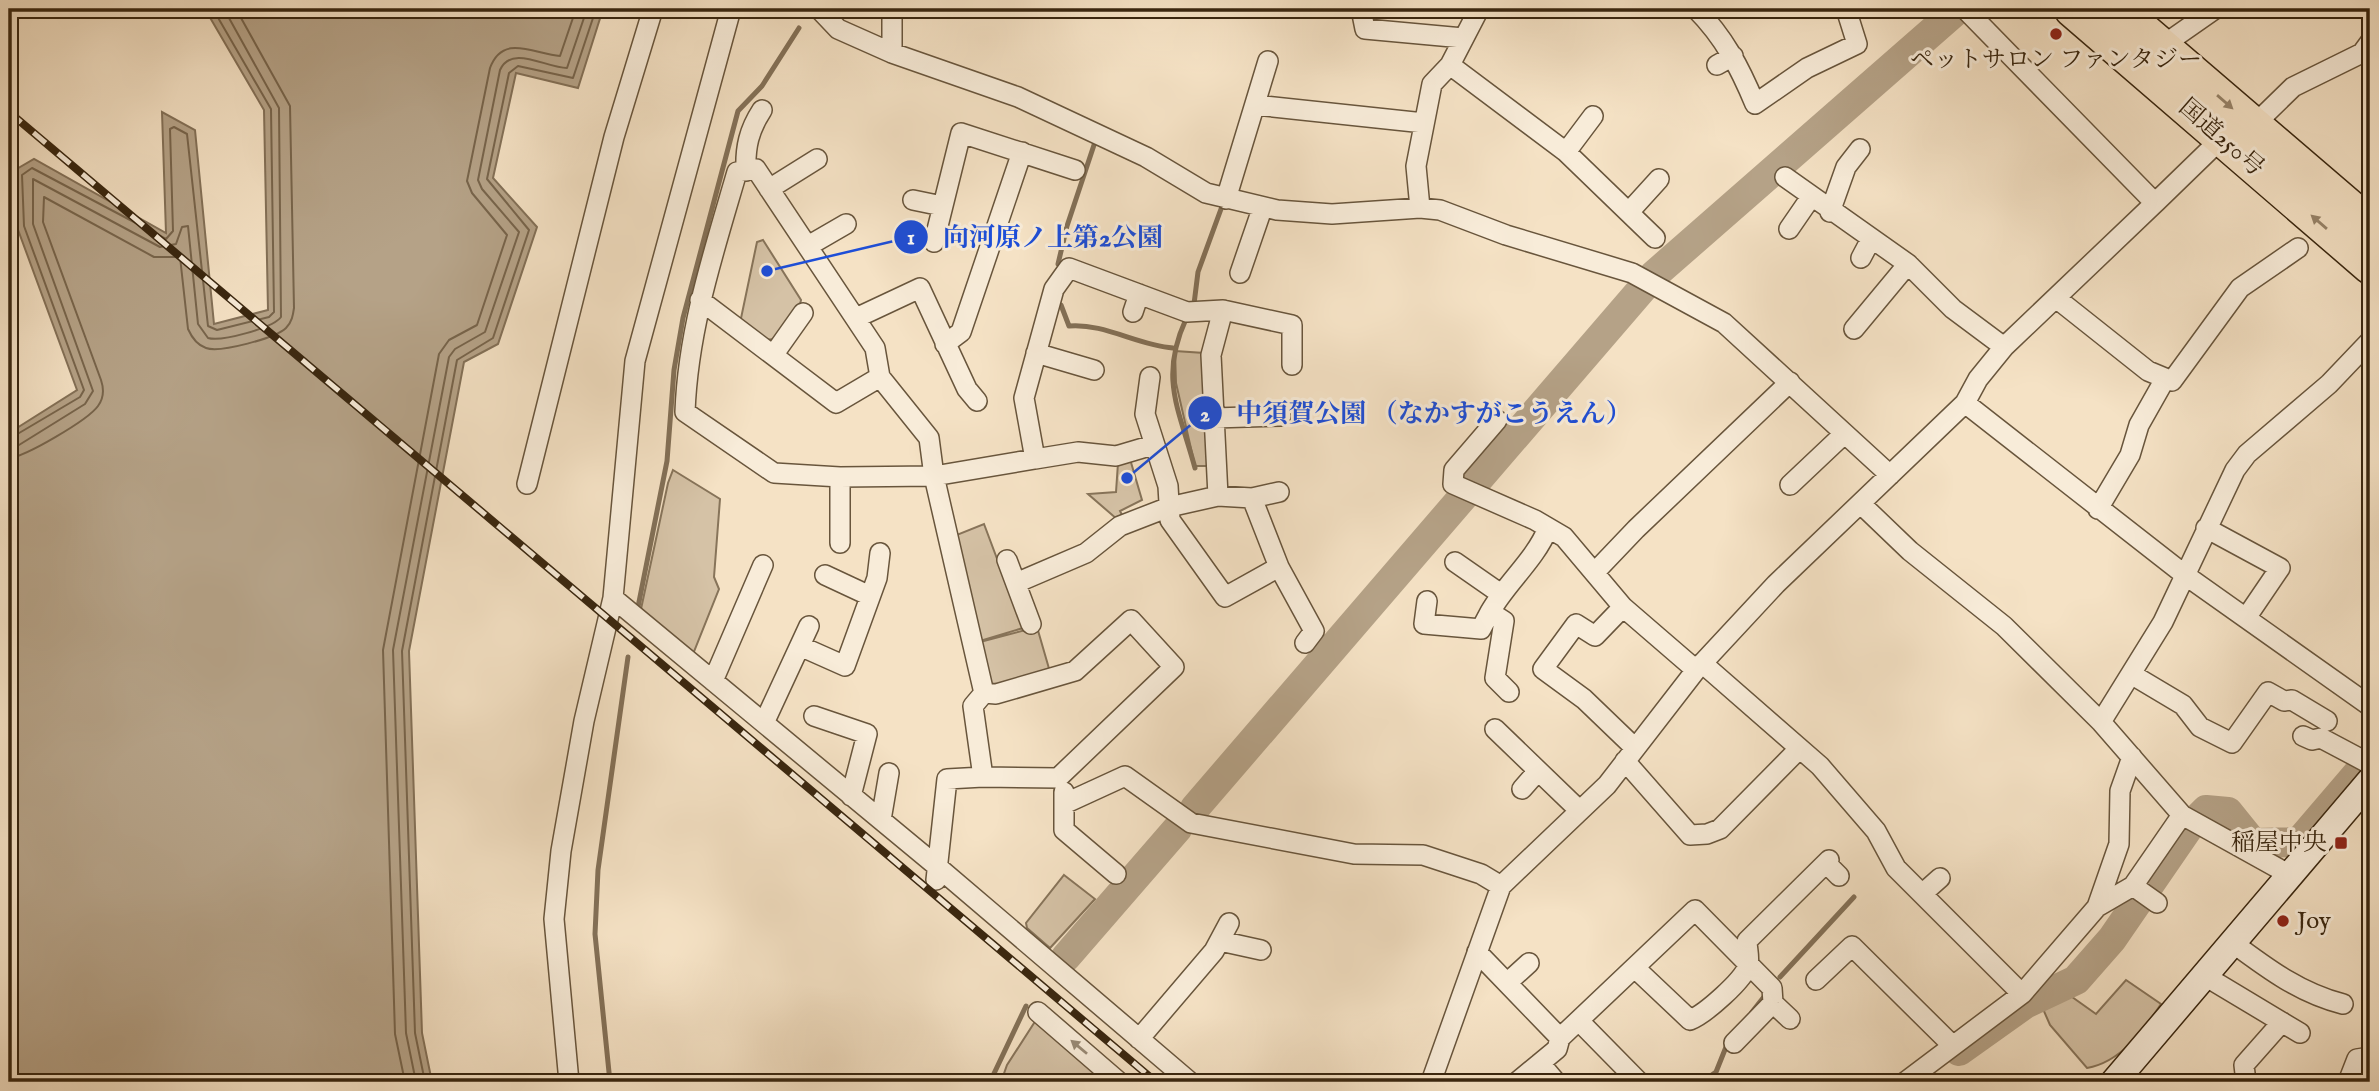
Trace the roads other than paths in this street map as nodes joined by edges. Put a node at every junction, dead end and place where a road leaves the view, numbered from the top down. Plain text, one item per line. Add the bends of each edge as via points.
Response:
1 (653, 9) edge
2 (819, 9) edge
3 (892, 9) edge
4 (1362, 9) edge
5 (1479, 9) edge
6 (1696, 9) edge
7 (1846, 9) edge
8 (2072, 9) edge
9 (2118, 9) edge
10 (2215, 9) edge
11 (1967, 10) edge
12 (734, 12) edge
13 (1464, 38) junction
14 (2370, 42) edge
15 (2162, 46) junction
16 (892, 52) junction
17 (1268, 61) dead end
18 (1450, 65) junction
19 (1255, 105) junction
20 (762, 110) dead end
21 (1593, 116) dead end
22 (1424, 123) junction
23 (2237, 132) junction
24 (1860, 149) dead end
25 (1022, 152) junction
26 (1566, 152) junction
27 (817, 159) dead end
28 (746, 170) junction
29 (1075, 170) dead end
30 (1785, 177) dead end
31 (1659, 179) dead end
32 (769, 189) junction
33 (1811, 197) junction
34 (1226, 199) junction
35 (913, 200) dead end
36 (2155, 203) junction
37 (943, 206) junction
38 (1420, 208) junction
39 (1262, 209) junction
40 (1629, 212) junction
41 (1830, 212) junction
42 (846, 224) dead end
43 (2370, 225) edge
44 (1789, 229) dead end
45 (1655, 238) dead end
46 (1871, 239) junction
47 (934, 242) dead end
48 (808, 246) junction
49 (2298, 248) dead end
50 (1861, 258) dead end
51 (1908, 264) junction
52 (2370, 267) edge
53 (1240, 273) dead end
54 (2056, 298) junction
55 (700, 300) junction
56 (1223, 310) junction
57 (803, 313) dead end
58 (1856, 316) dead end
59 (856, 318) junction
60 (2370, 341) edge
61 (945, 344) junction
62 (2004, 347) junction
63 (1036, 353) junction
64 (774, 354) junction
65 (1293, 365) dead end
66 (1094, 370) dead end
67 (880, 377) junction
68 (1150, 377) dead end
69 (2165, 379) junction
70 (1790, 382) junction
71 (967, 395) dead end
72 (1965, 403) junction
73 (1282, 416) dead end
74 (1214, 418) junction
75 (1497, 420) dead end
76 (1844, 434) junction
77 (1153, 445) junction
78 (1035, 459) junction
79 (1890, 475) junction
80 (934, 476) junction
81 (840, 477) junction
82 (527, 484) dead end
83 (1790, 485) dead end
84 (1279, 492) dead end
85 (1218, 496) junction
86 (1252, 498) junction
87 (1861, 505) junction
88 (1169, 506) junction
89 (2098, 509) junction
90 (1548, 528) junction
91 (2206, 528) junction
92 (840, 543) dead end
93 (880, 553) dead end
94 (1007, 560) dead end
95 (1455, 562) dead end
96 (763, 565) dead end
97 (1279, 567) junction
98 (1595, 572) junction
99 (825, 575) dead end
100 (2185, 575) junction
101 (1016, 583) junction
102 (1500, 594) junction
103 (870, 596) junction
104 (612, 598) junction
105 (1427, 601) dead end
106 (1623, 607) junction
107 (1490, 612) junction
108 (2246, 618) junction
109 (1031, 624) dead end
110 (809, 626) dead end
111 (1305, 643) dead end
112 (800, 646) junction
113 (1699, 666) junction
114 (2131, 674) junction
115 (713, 681) junction
116 (1509, 692) dead end
117 (984, 693) junction
118 (2370, 706) edge
119 (814, 716) dead end
120 (2327, 721) dead end
121 (2101, 722) junction
122 (764, 723) junction
123 (1495, 729) dead end
124 (2303, 736) dead end
125 (1799, 748) junction
126 (1630, 755) junction
127 (2132, 757) junction
128 (2367, 768) edge
129 (1537, 772) junction
130 (889, 773) dead end
131 (982, 777) junction
132 (1058, 778) junction
133 (1522, 789) dead end
134 (851, 796) junction
135 (1064, 804) junction
136 (1579, 810) junction
137 (2182, 815) junction
138 (881, 820) junction
139 (1831, 866) dead end
140 (938, 874) junction
141 (1116, 874) dead end
142 (2290, 875) junction
143 (1940, 878) dead end
144 (1775, 884) dead end
145 (1502, 886) junction
146 (2133, 886) junction
147 (1922, 894) junction
148 (1789, 899) junction
149 (2157, 903) dead end
150 (2097, 907) junction
151 (1229, 923) dead end
152 (1220, 941) junction
153 (2233, 943) junction
154 (1261, 950) dead end
155 (1477, 951) junction
156 (1529, 963) dead end
157 (1749, 964) junction
158 (1635, 968) junction
159 (1903, 968) dead end
160 (2205, 976) junction
161 (1816, 980) dead end
162 (1888, 982) junction
163 (1507, 983) junction
164 (2022, 994) junction
165 (2335, 997) dead end
166 (1773, 1003) junction
167 (1038, 1012) dead end
168 (1790, 1019) dead end
169 (1580, 1021) junction
170 (2282, 1022) junction
171 (2300, 1033) dead end
172 (1139, 1038) junction
173 (1560, 1038) junction
174 (1734, 1043) dead end
175 (1952, 1045) junction
176 (2370, 1056) edge
177 (1540, 1063) junction
178 (569, 1082) edge
179 (1119, 1082) edge
180 (1190, 1082) edge
181 (1430, 1082) edge
182 (1517, 1082) edge
183 (1556, 1082) edge
184 (1639, 1082) edge
185 (1905, 1082) edge
186 (2114, 1082) edge
187 (2246, 1082) edge
188 (2348, 1082) edge

1 - 82 street via 614,137
2 - 16 street via 838,29
3 - 16 street
4 - 13 street via 1365,29
5 - 13 street
6 - 7 street via 1716,29 1725,61 1750,107 1807,68 1857,44
8 - 23 highway, 国道250号
9 - 15 highway, 国道250号
10 - 15 street
11 - 36 street
12 - 104 street via 635,361
13 - 18 street
14 - 23 street via 2362,53 2294,88
15 -> 23 highway, 国道250号
16 - 34 street via 1017,97
17 - 19 street
18 - 22 street via 1432,84
18 - 26 street
19 - 22 street
19 - 34 street
20 - 28 street via 746,149
21 - 26 street
22 - 38 street via 1416,166
23 - 36 street
23 - 43 highway, 国道250号
52 -> 23 highway, 国道250号
24 - 41 street via 1846,167
25 - 29 street
25 - 37 street via 961,133
25 - 61 street via 961,332
26 - 40 street
27 - 32 street
28 - 32 street via 756,169
28 - 55 street via 737,172
30 - 33 street
31 - 40 street
32 - 48 street
33 - 41 street
33 - 44 street
34 - 39 street
35 - 37 street
36 - 54 street
37 - 47 street
38 - 39 street via 1332,214
38 - 70 street via 1440,210 1632,273 1724,323
39 - 53 street
40 - 45 street
41 - 46 street
42 - 48 street
46 - 50 street
46 - 51 street
48 - 59 street
49 - 69 street via 2240,288 2172,381
51 - 58 street
51 - 62 street via 1953,309
54 - 62 street
54 - 69 street via 2148,371
55 - 64 street
55 - 81 street via 686,377 685,412 774,473
56 - 63 street via 1187,312 1136,303 1069,268 1054,289
56 - 65 street via 1293,318
56 - 74 street via 1211,355
57 - 64 street
59 - 61 street via 920,288
59 - 67 street via 875,348
60 - 91 street via 2329,384 2247,454
61 - 71 street
62 - 72 street
63 - 66 street
63 - 78 street via 1024,398
64 - 67 street via 836,402
67 - 80 street via 929,438
68 - 77 street via 1144,414
69 - 89 street via 2139,425 2130,455
70 - 76 street
70 - 98 street
72 - 79 street
72 - 89 street
73 - 74 street
74 - 85 street
75 - 90 street via 1454,470 1453,484
76 - 79 street
76 - 83 street
77 - 78 street via 1116,456 1079,452
77 - 88 street via 1168,486
78 - 80 street
79 - 87 street
80 - 81 street
80 - 117 street
81 - 92 street
84 - 86 street
85 - 86 street
85 - 88 street
86 - 97 street
87 - 113 street via 1776,584
87 - 121 street via 2004,626
88 - 97 street via 1170,520 1225,597
88 - 101 street via 1120,526 1086,552
89 - 100 street
90 - 98 street via 1564,537
90 - 102 street via 1540,547
91 - 100 street
91 - 108 street via 2280,568
93 - 103 street
94 - 101 street
95 - 102 street
96 - 115 street
97 - 111 street via 1314,631
98 - 106 street
99 - 103 street
100 - 108 street
100 - 114 street
101 - 109 street
102 - 107 street
103 - 112 street via 845,666
104 - 115 street
104 - 178 street via 583,721 554,919
105 - 107 street via 1424,624 1481,629
106 - 113 street
106 - 126 street via 1595,636 1576,624 1543,668 1584,699
107 - 116 street via 1504,621 1495,678
108 - 118 street
110 - 112 street
112 - 122 street
113 - 125 street
113 - 126 street
114 - 120 street via 2183,705 2200,727 2232,743 2268,692
114 - 121 street
115 - 122 street
117 - 131 street via 973,706
117 - 132 street via 996,694 1074,671 1131,620 1174,667
119 - 134 street via 867,734
121 - 127 street
122 - 134 street
123 - 129 street
124 - 128 street via 2321,738
125 - 126 street via 1720,829 1690,835
125 - 147 street via 1876,831 1896,868
126 - 136 street via 1607,785
127 - 137 street
127 - 150 street via 2119,791 2117,853
128 - 142 street
129 - 133 street
129 - 136 street
130 - 138 street
131 - 132 street
131 - 140 street via 947,779
132 - 135 street
134 - 138 street
135 - 141 street via 1064,830 1082,855
135 - 145 street via 1125,776 1191,823 1354,854 1423,855
136 - 145 street
137 - 142 street
137 - 146 street
138 - 140 street
139 - 148 street
140 - 172 street
142 - 153 street
143 - 147 street
144 - 148 street
145 - 155 street
146 - 149 street
146 - 150 street
147 - 164 street
148 - 157 street via 1747,942
150 - 164 street
151 - 152 street
152 - 154 street
152 - 172 street
153 - 160 street
153 - 165 street via 2315,997
155 - 163 street
155 - 181 street
156 - 163 street
157 - 158 street via 1702,1015 1690,1020
157 - 158 street via 1695,910
157 - 166 street via 1772,988
158 - 169 street
159 - 162 street
160 - 170 street
160 - 186 street
161 - 162 street via 1852,946
162 - 175 street
163 - 173 street via 1532,1018
164 - 175 street
166 - 168 street
166 - 174 street
179 -> 167 street
169 - 173 street
169 - 184 street
170 - 171 street
170 - 187 street via 2244,1065
172 - 180 street
173 - 177 street via 1557,1049
175 - 185 street
176 - 188 street via 2357,1059
177 - 182 street
177 - 183 street

